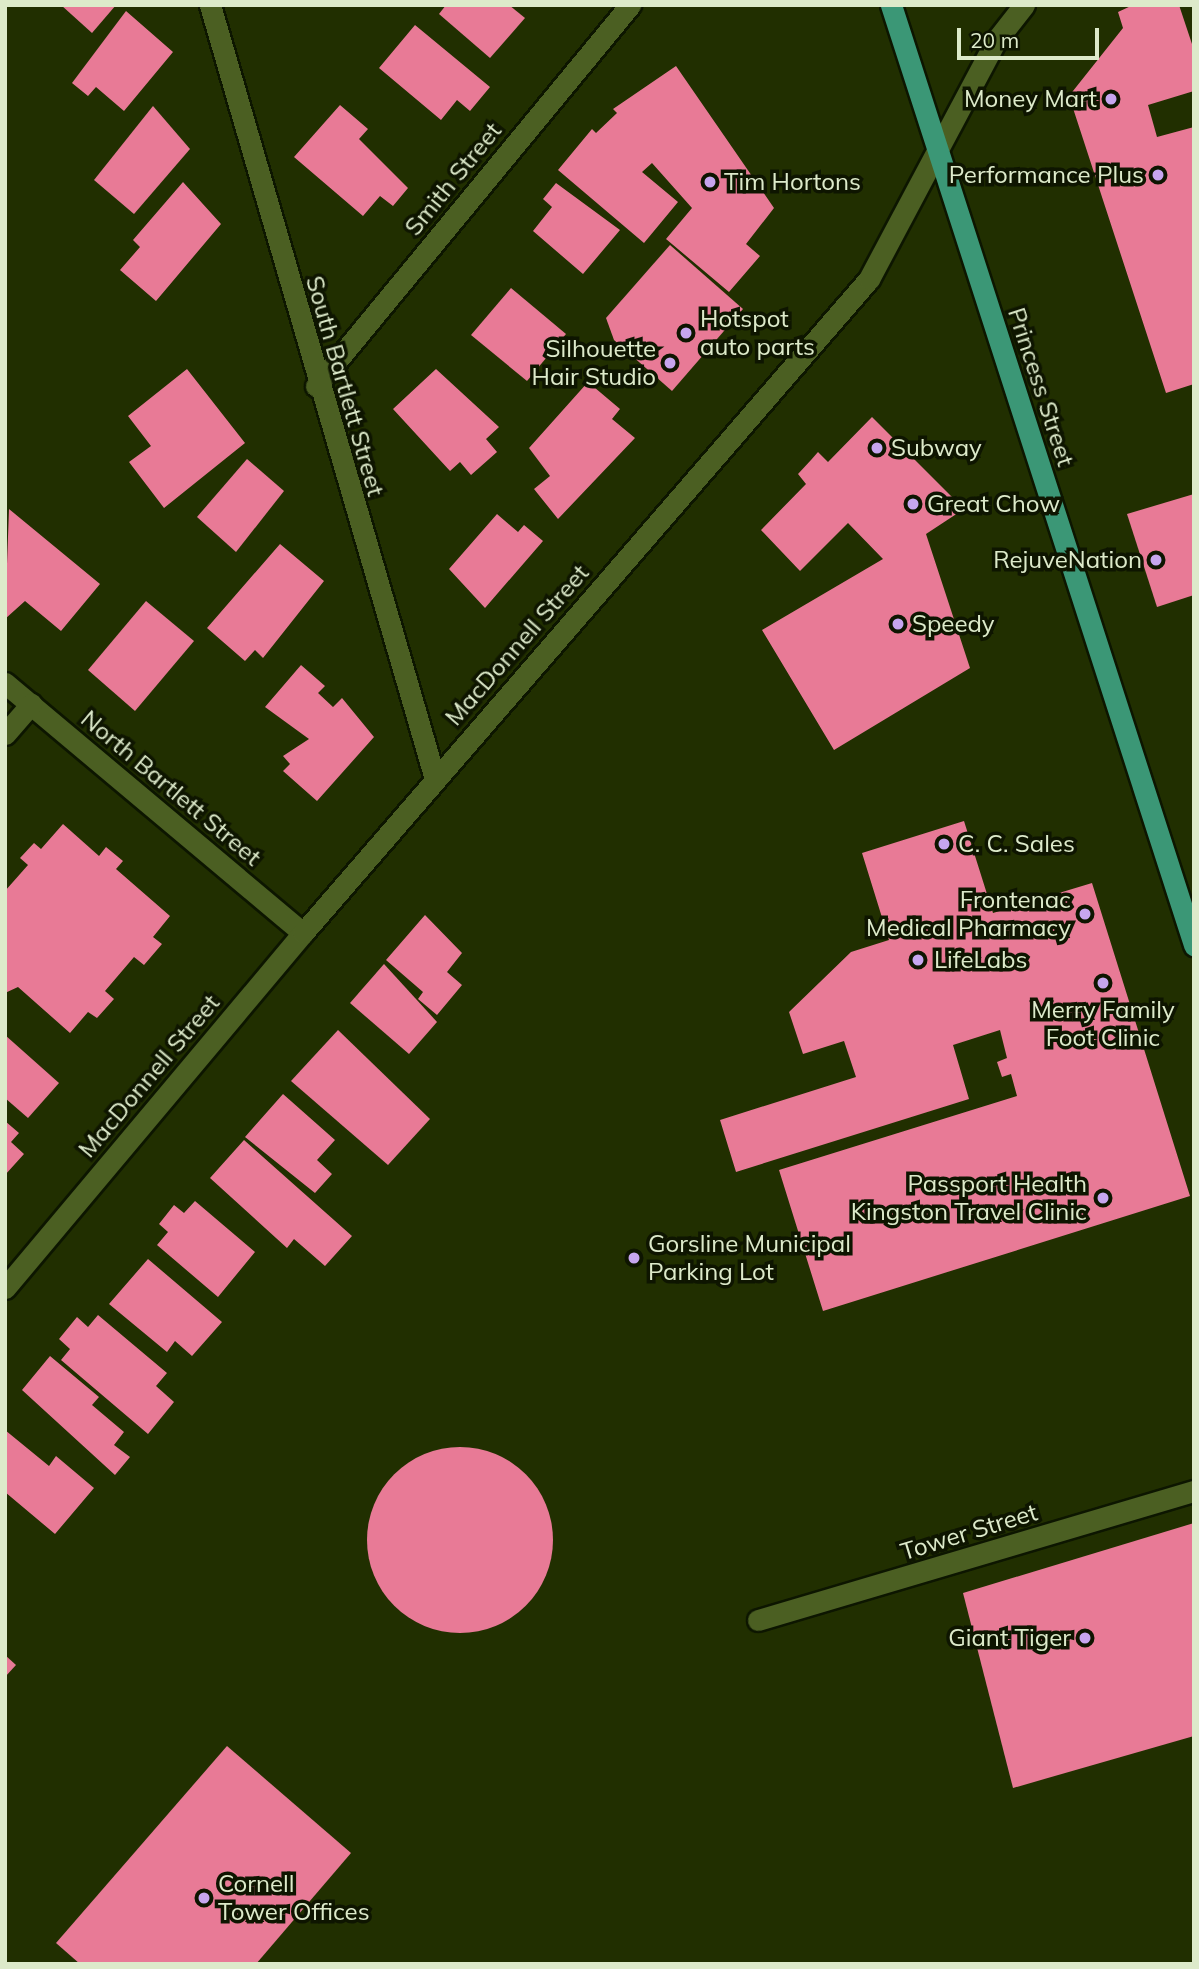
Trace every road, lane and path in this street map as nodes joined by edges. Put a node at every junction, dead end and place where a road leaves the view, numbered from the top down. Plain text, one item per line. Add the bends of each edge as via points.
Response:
1 (210, 5) edge
2 (630, 5) edge
3 (891, 5) edge
4 (1024, 5) edge
5 (938, 153) junction
6 (316, 386) junction
7 (5, 683) edge
8 (31, 704) junction
9 (5, 734) edge
10 (435, 779) junction
11 (303, 933) junction
12 (1194, 945) edge
13 (5, 1289) edge
14 (1194, 1491) edge
15 (758, 1620) dead end

1 - 6 street, South Bartlett Street
2 - 6 street, Smith Street
3 - 5 main road, Princess Street
4 - 5 street, MacDonnell Street via 995,42
5 - 10 street, MacDonnell Street via 869,279
5 - 12 main road, Princess Street
6 - 10 street, South Bartlett Street
7 - 8 street, North Bartlett Street
8 - 9 street
8 - 11 street, North Bartlett Street
10 - 11 street, MacDonnell Street
11 - 13 street, MacDonnell Street
14 - 15 street, Tower Street

